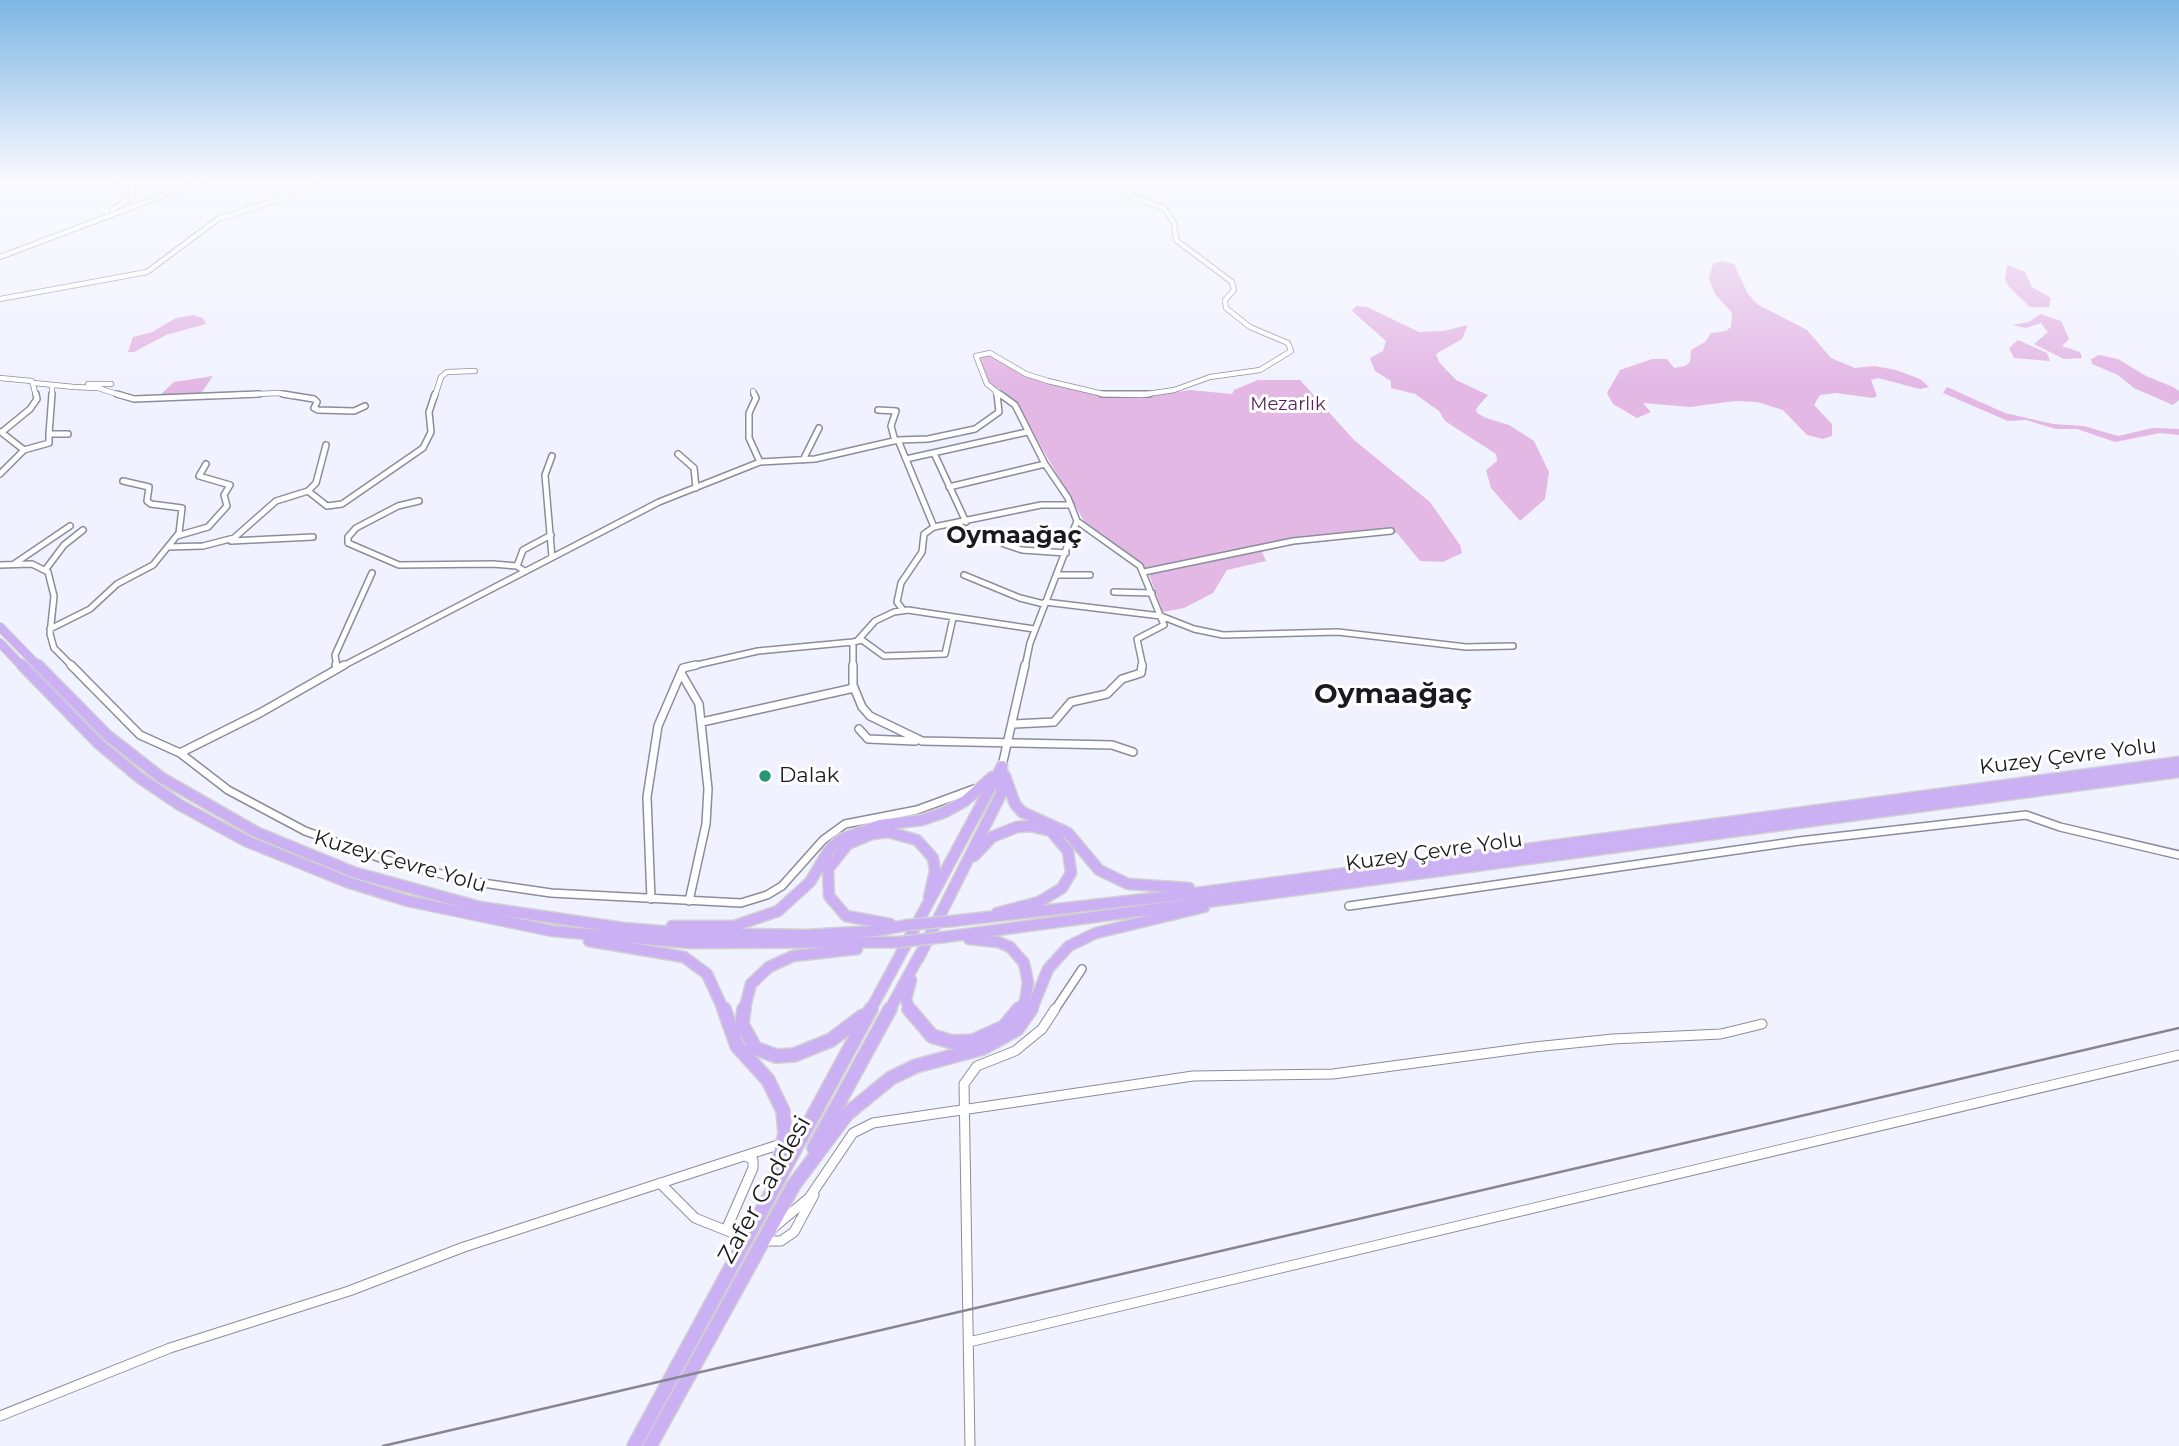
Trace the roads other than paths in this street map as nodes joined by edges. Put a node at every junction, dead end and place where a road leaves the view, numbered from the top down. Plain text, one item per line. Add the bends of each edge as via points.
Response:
1 (22, 248) edge
2 (178, 248) edge
3 (1188, 248) edge
4 (0, 257) edge
5 (0, 299) edge
6 (475, 371) dead end
7 (0, 378) edge
8 (34, 383) junction
9 (111, 384) dead end
10 (52, 385) junction
11 (73, 387) junction
12 (994, 388) junction
13 (753, 391) dead end
14 (365, 406) dead end
15 (878, 410) dead end
16 (819, 428) dead end
17 (1, 432) edge
18 (1027, 432) junction
19 (49, 434) junction
20 (68, 434) dead end
21 (897, 440) junction
22 (326, 445) dead end
23 (24, 450) junction
24 (934, 453) junction
25 (678, 454) dead end
26 (552, 456) dead end
27 (906, 459) junction
28 (803, 460) junction
29 (760, 462) junction
30 (206, 464) dead end
31 (1045, 464) junction
32 (0, 474) edge
33 (123, 481) dead end
34 (949, 487) junction
35 (696, 488) junction
36 (308, 491) junction
37 (419, 501) dead end
38 (1071, 505) junction
39 (1077, 521) junction
40 (966, 522) junction
41 (70, 526) dead end
42 (934, 527) junction
43 (83, 530) dead end
44 (1391, 531) dead end
45 (551, 535) junction
46 (177, 536) junction
47 (313, 537) dead end
48 (229, 540) junction
49 (1004, 544) dead end
50 (168, 547) junction
51 (1066, 553) junction
52 (552, 557) junction
53 (0, 565) edge
54 (13, 565) junction
55 (520, 568) junction
56 (46, 569) junction
57 (1144, 572) junction
58 (372, 573) dead end
59 (964, 575) dead end
60 (1056, 575) junction
61 (1090, 575) dead end
62 (1114, 592) dead end
63 (1152, 593) junction
64 (1045, 603) junction
65 (903, 610) junction
66 (1161, 616) junction
67 (953, 618) junction
68 (0, 627) edge
69 (50, 629) junction
70 (1034, 629) junction
71 (855, 641) junction
72 (0, 643) edge
73 (1513, 646) dead end
74 (337, 669) junction
75 (681, 673) junction
76 (855, 688) junction
77 (702, 722) junction
78 (1014, 723) junction
79 (859, 729) dead end
80 (922, 741) junction
81 (1008, 744) junction
82 (1133, 752) dead end
83 (180, 753) junction
84 (2179, 762) edge
85 (1002, 766) junction
86 (2179, 772) edge
87 (984, 786) junction
88 (1925, 800) junction
89 (2179, 855) edge
90 (960, 873) junction
91 (1247, 891) junction
92 (651, 899) junction
93 (689, 901) junction
94 (1349, 906) dead end
95 (924, 915) junction
96 (476, 917) junction
97 (561, 920) junction
98 (953, 921) junction
99 (908, 925) junction
100 (945, 937) junction
101 (899, 942) junction
102 (919, 956) junction
103 (1082, 969) dead end
104 (870, 1010) junction
105 (1762, 1024) dead end
106 (2179, 1055) edge
107 (963, 1110) junction
108 (783, 1144) junction
109 (746, 1156) junction
110 (660, 1183) junction
111 (793, 1186) junction
112 (816, 1189) junction
113 (768, 1197) junction
114 (726, 1230) junction
115 (764, 1236) junction
116 (746, 1238) junction
117 (969, 1342) junction
118 (0, 1416) edge
119 (634, 1446) edge
120 (650, 1446) edge
121 (970, 1446) edge

1 - 4 street
2 - 5 street via 146,272
3 - 12 street via 1233,282 1234,290 1224,304 1229,312 1250,327 1288,343 1289,355 1260,370 1210,377 1174,390 1121,395 1048,382 990,354 978,355 975,360 981,376
6 - 36 street via 447,372 441,377 429,412 431,432 423,448 339,505 327,506
7 - 8 street
8 - 10 street
8 - 17 street via 36,402
9 - 11 street
10 - 11 street
10 - 19 street
11 - 14 street via 98,388 141,400 268,393 314,399 318,410 354,411
12 - 18 street via 1015,405
12 - 21 street via 1000,410 983,425 928,439
13 - 29 street via 756,398 749,413 749,438
15 - 21 street via 896,411 891,426
16 - 28 street
17 - 23 street
18 - 24 street
18 - 31 street
19 - 20 street
19 - 23 street via 48,443
21 - 27 street
21 - 28 street
22 - 36 street via 316,483
23 - 32 street
24 - 27 street
24 - 34 street
25 - 35 street via 694,468
26 - 45 street via 545,475
27 - 42 street
28 - 29 street
29 - 35 street
30 - 46 street via 199,476 230,485 224,495 227,506 208,527
31 - 34 street
31 - 38 street
33 - 46 street via 149,486 147,501 151,504 183,509
34 - 40 street
35 - 52 street
36 - 48 street via 276,501
37 - 55 street via 398,506 356,528 348,543 388,563 405,566
38 - 39 street
38 - 40 street via 1041,505
39 - 51 street
39 - 57 street
40 - 42 street
41 - 54 street
42 - 65 street via 924,534 922,552 901,583 897,601
43 - 56 street
44 - 57 street via 1293,541
45 - 52 street
45 - 55 street via 523,550
46 - 50 street
47 - 48 street
48 - 50 street
49 - 51 street
50 - 69 street via 156,562 117,584 90,609
51 - 60 street
52 - 55 street
53 - 54 street
54 - 56 street
55 - 74 street via 476,600
56 - 69 street via 54,596
57 - 63 street
58 - 74 street via 335,655
59 - 64 street
60 - 61 street
60 - 64 street
62 - 63 street
63 - 66 street
64 - 66 street
64 - 70 street
65 - 67 street
65 - 71 street via 875,621
66 - 73 street via 1223,635 1338,632 1466,647
66 - 78 street via 1162,628 1136,640 1143,668 1140,673 1122,680 1107,694 1071,702 1054,722
67 - 70 street
67 - 71 street via 945,653 884,656
68 - 97 highway, Kuzey Çevre Yolu via 137,760 194,799 256,832 317,860 415,891
69 - 83 street via 56,653 127,725 147,740
70 - 78 street
71 - 75 street via 758,651 683,668
71 - 76 street via 851,673
72 - 96 highway, Kuzey Çevre Yolu via 99,744 180,805 310,869 408,901
74 - 83 street
75 - 77 street via 696,696
75 - 92 street via 658,726 647,797
76 - 77 street
76 - 80 street via 870,716
77 - 93 street via 708,812
78 - 81 street
79 - 80 street via 871,740
80 - 81 street
81 - 82 street via 1112,745
81 - 85 street
83 - 92 street via 265,811 365,853 498,887
84 - 88 highway, Kuzey Çevre Yolu via 1962,790
85 - 87 highway
85 - 90 highway via 1001,794
85 - 91 highway via 1010,794 1022,812 1068,833 1090,862 1111,877 1146,888
85 - 95 highway
86 - 88 highway, Kuzey Çevre Yolu via 1971,799
87 - 93 street via 917,810 845,824 817,846 788,881 758,898 733,904
87 - 97 highway via 945,812 880,825 841,839 795,898 757,921 710,926
88 - 91 highway, Kuzey Çevre Yolu
89 - 94 street via 2026,815 1732,850
90 - 98 highway via 992,837 1017,827 1051,831 1063,843 1071,862 1068,881 1052,897
90 - 102 highway
91 - 98 highway, Kuzey Çevre Yolu
91 - 100 highway, Kuzey Çevre Yolu
91 - 111 highway via 1096,933 1069,946 1048,969 1029,1015 1017,1029 983,1048 928,1062 891,1078 847,1114
92 - 93 street
95 - 99 highway via 935,871 926,848 898,833 872,834 848,844 834,858 826,879 836,907 860,922
95 - 104 highway, Zafer Caddesi
96 - 101 highway, Kuzey Çevre Yolu via 552,931 680,943
96 - 108 highway via 552,935 668,953 696,964 715,986 737,1046 776,1093 783,1111
97 - 99 highway, Kuzey Çevre Yolu via 750,935 874,931
98 - 99 highway, bridge
100 - 101 highway, bridge
100 - 102 highway via 998,942 1010,947 1024,963 1028,982 1025,1002 1004,1027 984,1038 961,1042 941,1040 923,1029 911,1015 906,999
101 - 104 highway via 779,961 751,984 742,1005 742,1024 755,1048 776,1056 794,1055 831,1040
102 - 111 highway, Zafer Caddesi
103 - 107 street via 1035,1035 1015,1051 971,1072 963,1088
104 - 113 highway, Zafer Caddesi
105 - 107 street via 1709,1035 1534,1047 1333,1074 1193,1076
106 - 117 street
107 - 112 street via 862,1127 849,1137
107 - 117 street
108 - 109 street
108 - 113 highway
109 - 110 street
109 - 114 street via 753,1168
110 - 114 street via 695,1218
110 - 118 street via 170,1348
111 - 115 highway, Zafer Caddesi
112 - 115 street
112 - 115 street via 794,1232 776,1243
113 - 116 highway, Zafer Caddesi
114 - 116 street
115 - 120 highway, Zafer Caddesi
116 - 119 highway, Zafer Caddesi
117 - 121 street

